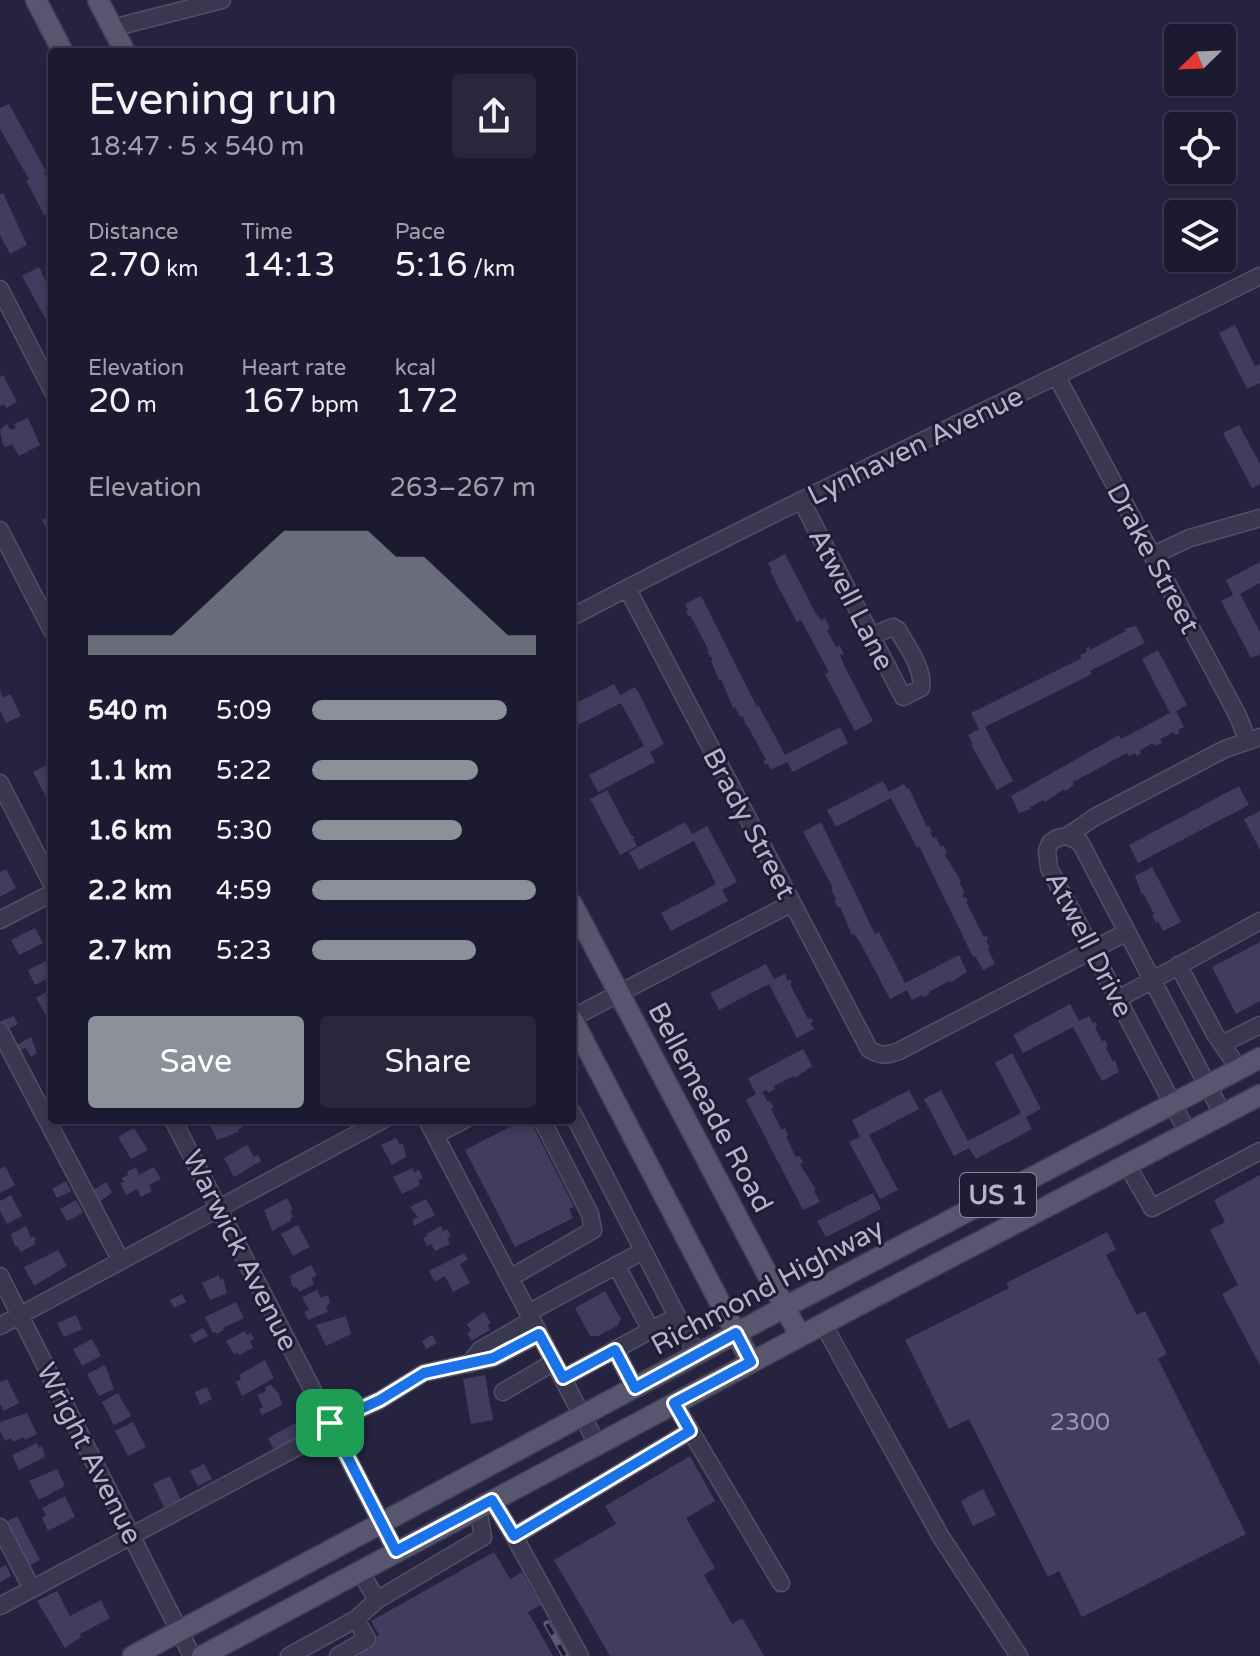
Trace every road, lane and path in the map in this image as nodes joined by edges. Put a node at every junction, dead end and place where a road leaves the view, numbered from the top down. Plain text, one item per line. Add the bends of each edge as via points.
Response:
1 (36, 0) edge
2 (98, 0) edge
3 (222, 0) edge
4 (180, 5) edge
5 (112, 28) junction
6 (61, 48) edge
7 (123, 48) edge
8 (1260, 276) edge
9 (0, 289) edge
10 (1057, 377) junction
11 (48, 382) edge
12 (801, 500) junction
13 (1260, 518) edge
14 (0, 530) edge
15 (1153, 555) junction
16 (627, 588) junction
17 (576, 615) edge
18 (48, 623) edge
19 (871, 636) junction
20 (1254, 738) edge
21 (0, 783) edge
22 (1067, 836) junction
23 (48, 876) edge
24 (48, 895) edge
25 (792, 903) junction
26 (576, 912) edge
27 (0, 920) edge
28 (1260, 921) edge
29 (1127, 932) junction
30 (1092, 950) junction
31 (1178, 965) junction
32 (1152, 979) junction
33 (619, 993) junction
34 (1118, 999) junction
35 (576, 1016) edge
36 (1260, 1025) edge
37 (576, 1026) edge
38 (0, 1031) edge
39 (1222, 1044) junction
40 (1260, 1058) edge
41 (1239, 1069) junction
42 (1207, 1086) junction
43 (1260, 1095) edge
44 (1173, 1104) junction
45 (1223, 1115) junction
46 (576, 1120) edge
47 (48, 1122) edge
48 (49, 1124) edge
49 (175, 1124) edge
50 (376, 1124) edge
51 (544, 1124) edge
52 (431, 1128) edge
53 (1188, 1133) junction
54 (1260, 1151) edge
55 (1127, 1165) junction
56 (219, 1208) junction
57 (643, 1251) junction
58 (121, 1261) junction
59 (616, 1265) junction
60 (0, 1276) edge
61 (510, 1278) junction
62 (785, 1307) junction
63 (21, 1316) junction
64 (677, 1316) junction
65 (533, 1322) junction
66 (823, 1324) junction
67 (0, 1326) edge
68 (651, 1330) junction
69 (736, 1333) junction
70 (800, 1336) junction
71 (615, 1350) junction
72 (697, 1355) junction
73 (554, 1362) junction
74 (751, 1362) junction
75 (563, 1378) junction
76 (635, 1388) junction
77 (503, 1392) dead end
78 (674, 1403) junction
79 (583, 1417) junction
80 (331, 1426) junction
81 (690, 1431) junction
82 (597, 1444) junction
83 (485, 1504) junction
84 (382, 1523) junction
85 (0, 1527) edge
86 (132, 1536) junction
87 (514, 1536) junction
88 (396, 1551) junction
89 (360, 1571) junction
90 (781, 1583) dead end
91 (32, 1589) junction
92 (377, 1600) junction
93 (0, 1606) edge
94 (356, 1619) junction
95 (180, 1631) junction
96 (133, 1656) edge
97 (192, 1656) edge
98 (202, 1656) edge
99 (289, 1656) edge
100 (338, 1656) edge
101 (580, 1656) edge
102 (1019, 1656) edge

1 - 6 main road
2 - 5 main road
3 - 4 street
4 - 5 street
5 - 7 main road
8 - 10 street, Lynhaven Avenue
9 - 11 street
10 - 12 street, Lynhaven Avenue
10 - 15 street, Drake Street
12 - 16 street, Lynhaven Avenue
12 - 19 street, Atwell Lane
13 - 15 street
14 - 18 street
15 - 20 street, Drake Street
16 - 17 street, Lynhaven Avenue
16 - 25 street, Brady Street
19 - 19 street, Atwell Lane via 903,697 921,688 918,668 898,630 893,627
20 - 22 street
21 - 23 street
22 - 29 street, Atwell Drive via 1080,842
22 - 30 street, Atwell Drive via 1050,843 1047,860
24 - 27 street
25 - 30 street, Brady Street via 863,1040 878,1055 899,1051
25 - 33 street
26 - 33 main road, Bellemeade Road
28 - 31 street
29 - 30 street
29 - 32 street, Atwell Drive
30 - 34 street, Atwell Drive
31 - 32 street
31 - 39 street
32 - 34 street
32 - 42 street, Atwell Drive
33 - 35 street
33 - 62 main road, Bellemeade Road
34 - 44 street, Atwell Drive
36 - 39 street
37 - 69 main road
38 - 47 street
39 - 41 street
40 - 41 main road, Richmond Highway / US 1
41 - 42 main road, Richmond Highway / US 1
42 - 44 main road, Richmond Highway / US 1
42 - 45 street, Atwell Drive
43 - 45 main road, US 1
44 - 53 street, Atwell Drive
44 - 62 main road, Richmond Highway / US 1
45 - 53 main road, US 1
46 - 57 street
48 - 58 street
49 - 56 street, Warwick Avenue
50 - 56 street
51 - 61 street via 593,1230
52 - 61 street
53 - 55 main road, US 1
54 - 55 street via 1152,1208
55 - 66 main road, US 1
56 - 58 street
56 - 80 street, Warwick Avenue
57 - 59 street
57 - 64 street
58 - 63 street
59 - 65 street
59 - 68 street
60 - 63 street, Wright Avenue
61 - 65 street
62 - 69 main road, Richmond Highway / US 1
62 - 70 main road, Bellemeade Road
63 - 67 street
63 - 86 street, Wright Avenue
64 - 68 street
64 - 72 street
65 - 73 street
65 - 80 street via 492,1342 469,1364 424,1373
66 - 70 main road, US 1
66 - 102 street via 941,1537
68 - 71 street
69 - 72 main road, Richmond Highway / US 1
69 - 74 main road
70 - 74 main road, US 1
71 - 75 street
71 - 76 street
72 - 76 main road, Richmond Highway / US 1
73 - 75 street
73 - 77 street
74 - 78 main road, US 1
75 - 79 street
76 - 79 main road, Richmond Highway / US 1
78 - 81 street
78 - 82 main road, US 1
79 - 82 street
79 - 84 main road, Richmond Highway / US 1
80 - 84 street, Warwick Avenue
80 - 86 street
81 - 87 street
81 - 90 street
82 - 83 main road, US 1
83 - 87 street
83 - 88 main road, US 1
83 - 92 street via 483,1537
84 - 88 street, Warwick Avenue
84 - 95 main road, Richmond Highway / US 1
85 - 91 street
86 - 91 street
86 - 95 street, Wright Avenue
87 - 101 street
88 - 89 main road, US 1
89 - 92 street
89 - 98 main road, US 1
91 - 93 street
92 - 94 street
94 - 99 street
94 - 100 street via 367,1639
95 - 96 main road, Richmond Highway / US 1
95 - 97 street, Wright Avenue

